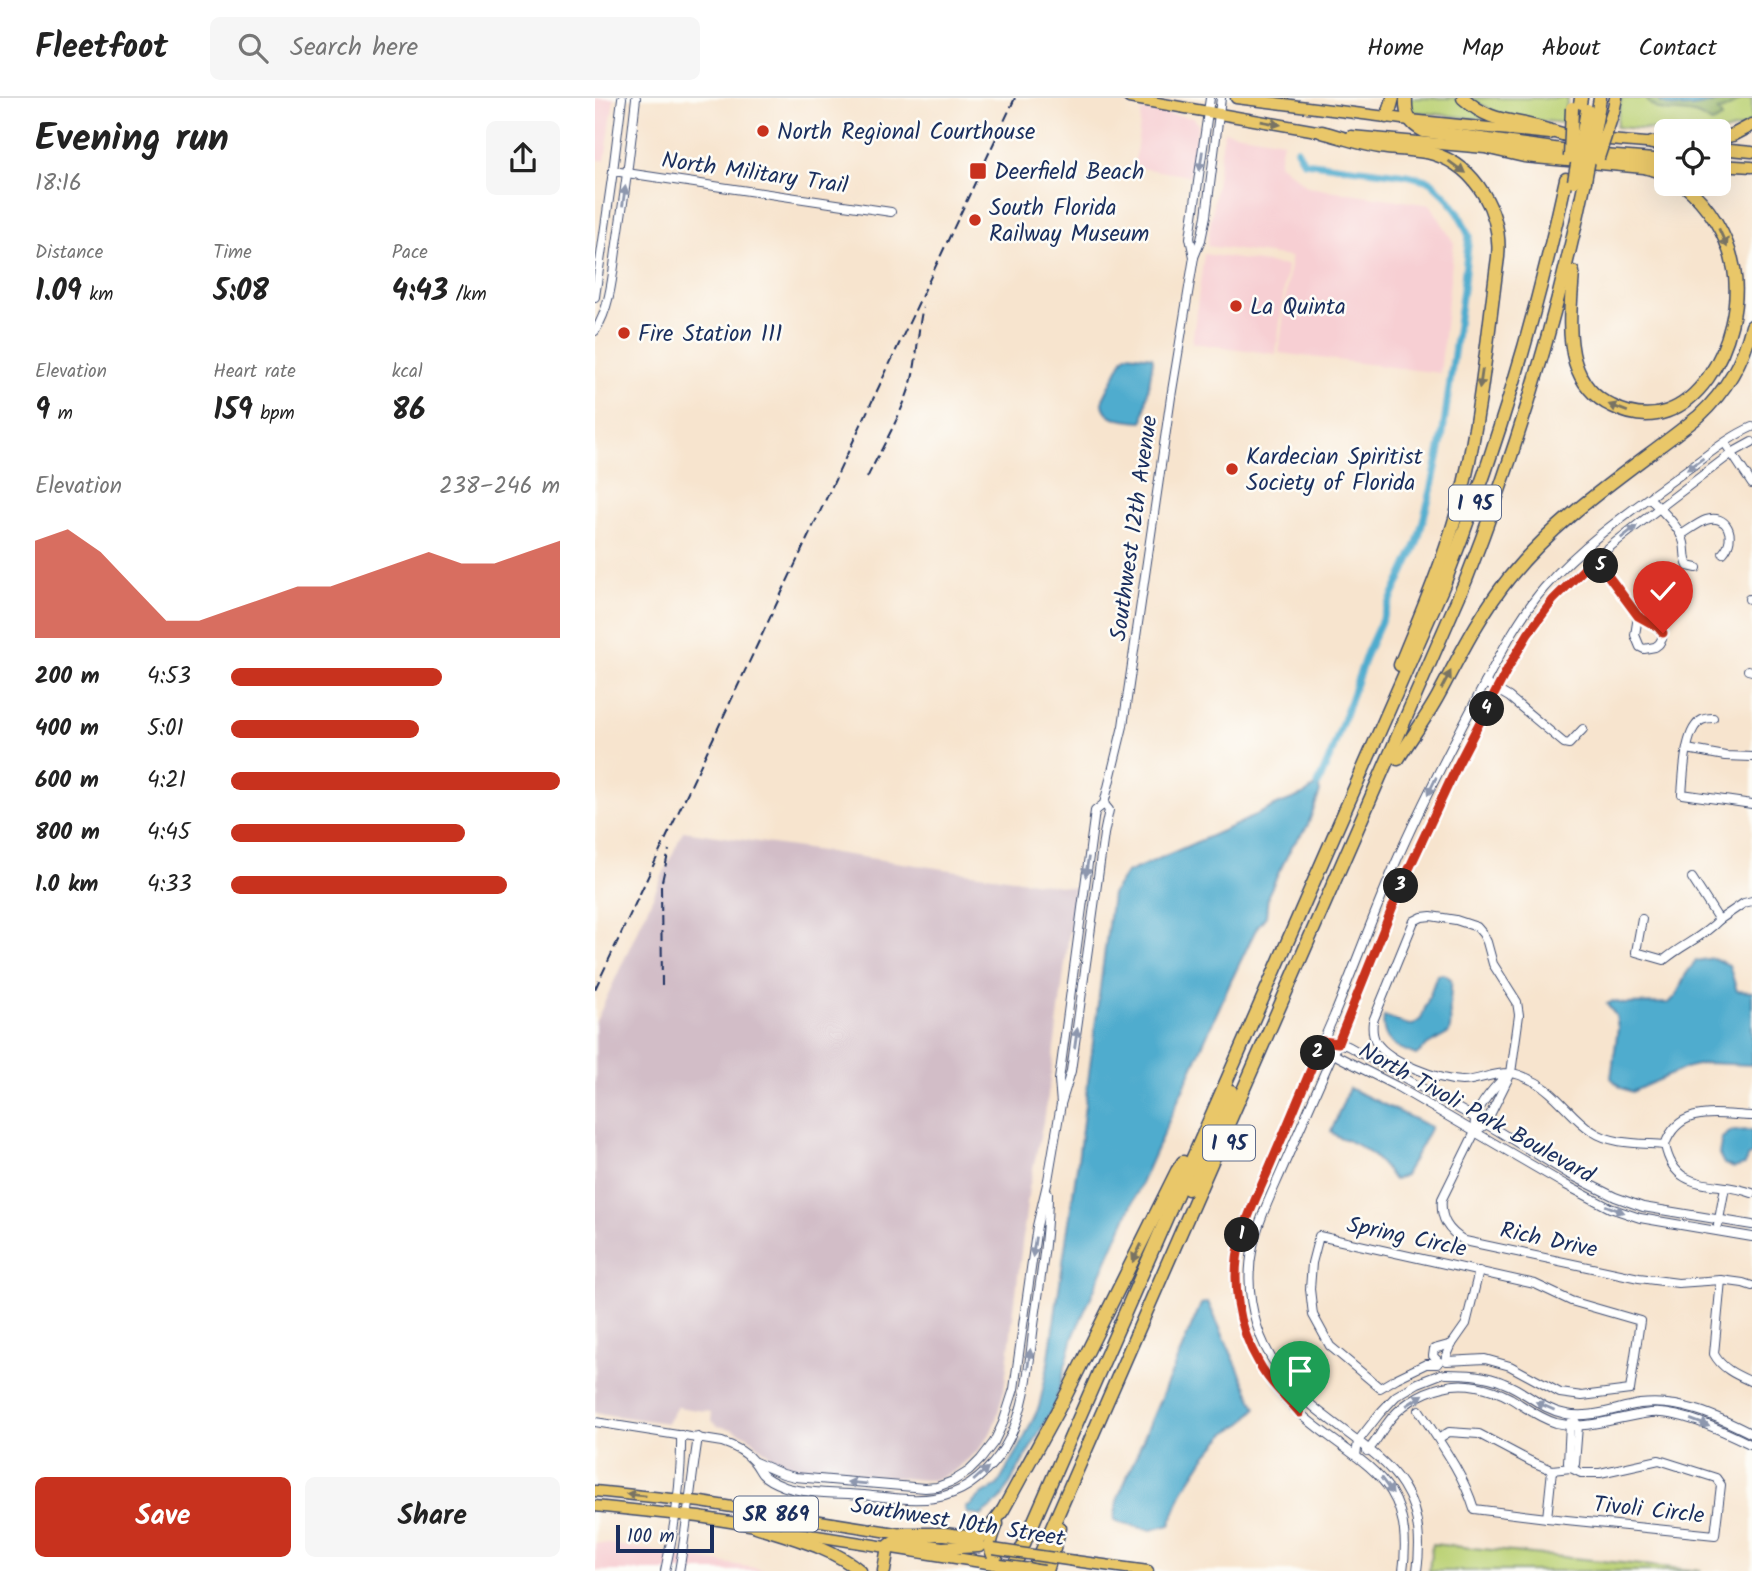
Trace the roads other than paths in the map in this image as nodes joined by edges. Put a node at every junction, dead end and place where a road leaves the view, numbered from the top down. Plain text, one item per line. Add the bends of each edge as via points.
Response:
1 (622, 98) edge
2 (636, 98) edge
3 (1129, 98) edge
4 (1210, 98) edge
5 (1221, 98) edge
6 (1236, 98) edge
7 (1393, 98) edge
8 (1406, 98) edge
9 (1463, 98) edge
10 (1616, 98) edge
11 (1592, 105) edge
12 (1214, 113) junction
13 (1386, 117) junction
14 (1410, 120) junction
15 (1752, 125) edge
16 (1322, 132) junction
17 (1731, 135) edge
18 (1569, 136) junction
19 (1652, 143) edge
20 (1489, 148) junction
21 (1731, 150) edge
22 (1752, 152) edge
23 (1573, 155) junction
24 (1654, 159) edge
25 (1731, 165) edge
26 (1752, 167) edge
27 (1654, 170) edge
28 (614, 171) junction
29 (628, 173) junction
30 (1580, 181) junction
31 (1695, 196) edge
32 (891, 212) dead end
33 (598, 250) edge
34 (1573, 272) junction
35 (595, 297) edge
36 (1752, 326) edge
37 (595, 331) edge
38 (1752, 427) edge
39 (1752, 442) edge
40 (1725, 443) junction
41 (1732, 453) junction
42 (1752, 484) edge
43 (1649, 498) junction
44 (1660, 508) junction
45 (1681, 535) junction
46 (1586, 547) junction
47 (1723, 553) dead end
48 (1595, 558) junction
49 (1697, 568) dead end
50 (1638, 616) dead end
51 (1485, 683) junction
52 (1497, 690) junction
53 (1713, 718) dead end
54 (1583, 729) dead end
55 (1380, 731) junction
56 (1687, 749) junction
57 (1752, 757) edge
58 (1398, 759) junction
59 (1104, 804) junction
60 (1752, 804) edge
61 (1692, 878) dead end
62 (1752, 901) edge
63 (1643, 919) dead end
64 (1719, 919) junction
65 (1323, 1041) junction
66 (1338, 1043) junction
67 (1333, 1053) junction
68 (1390, 1070) junction
69 (1511, 1073) junction
70 (1384, 1080) junction
71 (1432, 1094) junction
72 (1061, 1104) junction
73 (1426, 1104) junction
74 (1752, 1116) edge
75 (1475, 1119) junction
76 (1485, 1125) junction
77 (1205, 1129) junction
78 (1475, 1132) junction
79 (1665, 1145) junction
80 (1577, 1178) junction
81 (1725, 1187) junction
82 (1572, 1188) junction
83 (1752, 1193) edge
84 (1719, 1221) junction
85 (1752, 1225) edge
86 (1717, 1232) junction
87 (1752, 1237) edge
88 (1479, 1271) junction
89 (1721, 1280) junction
90 (1752, 1286) edge
91 (1452, 1344) junction
92 (1442, 1362) junction
93 (1444, 1374) junction
94 (1752, 1382) edge
95 (1446, 1386) junction
96 (1630, 1391) junction
97 (1631, 1406) junction
98 (1419, 1410) dead end
99 (1573, 1415) junction
100 (1632, 1417) junction
101 (595, 1422) edge
102 (1574, 1426) junction
103 (1752, 1433) edge
104 (681, 1435) junction
105 (698, 1437) junction
106 (1438, 1439) junction
107 (1359, 1441) junction
108 (1752, 1445) edge
109 (1369, 1450) junction
110 (1356, 1456) junction
111 (1571, 1468) junction
112 (1552, 1471) junction
113 (595, 1491) edge
114 (677, 1499) junction
115 (689, 1501) junction
116 (595, 1506) edge
117 (1003, 1510) junction
118 (675, 1514) junction
119 (688, 1516) junction
120 (1547, 1518) junction
121 (756, 1526) junction
122 (902, 1534) junction
123 (889, 1548) junction
124 (988, 1548) junction
125 (1006, 1568) edge
126 (665, 1571) edge
127 (679, 1571) edge
128 (860, 1571) edge
129 (884, 1571) edge
130 (1035, 1571) edge
131 (1148, 1571) edge
132 (1403, 1571) edge
133 (1417, 1571) edge

1 - 28 street
2 - 29 street
3 - 12 main road
4 - 12 street, Southwest 12th Avenue
5 - 12 street, Southwest 12th Avenue
6 - 13 main road
7 - 13 highway
8 - 14 highway
9 - 18 highway via 1493,118
10 - 11 highway
11 - 23 highway, I 95, bridge
11 - 30 highway, bridge
11 - 30 highway, I 95, bridge via 1598,158
12 -> 16 main road
12 - 59 street, Southwest 12th Avenue via 1190,238 1194,257 1123,726
13 - 14 main road
14 - 18 main road
14 - 23 highway via 1430,133
15 - 17 highway
16 - 20 main road
16 -> 55 highway via 1450,161 1480,188 1498,235 1464,485 1442,560 1389,691
18 - 19 main road
20 - 23 main road
20 - 27 highway
21 - 22 main road
23 - 24 main road
23 - 30 highway, I 95
25 - 26 main road
28 - 29 street, North Military Trail
28 - 33 street
29 - 32 street, North Military Trail
37 -> 29 street via 611,284
30 - 34 highway, I 95
30 - 55 highway, I 95 via 1549,255 1493,451 1444,584
30 - 130 highway via 1520,394 1455,578
31 -> 34 highway via 1722,233 1736,294 1723,353 1709,377 1677,407 1651,414 1626,412 1591,391 1571,345
33 - 35 street
34 - 58 highway, I 95 via 1503,503
58 -> 36 highway via 1507,580 1557,526 1713,402 1735,371
38 - 40 street
39 - 41 street
40 - 41 street
40 -> 43 street
41 - 42 street
41 - 44 street
43 - 44 street
43 - 46 street
44 - 45 street
48 -> 44 street
45 - 47 street via 1706,520 1719,520 1730,531 1731,541
45 - 49 street via 1688,566
46 - 48 street
46 - 51 street via 1517,624
48 - 50 street
48 - 52 street via 1553,600
51 - 52 street
51 -> 65 street via 1404,844
52 - 54 street via 1564,743 1569,744
52 - 66 street via 1401,886
53 - 56 street via 1701,720 1691,731
55 - 77 highway, I 95
56 - 57 street
56 - 60 street via 1682,794
58 - 130 highway, I 95 via 1060,1528
72 -> 59 street, Southwest 12th Avenue via 1071,1071 1109,810
59 -> 72 street, Southwest 12th Avenue via 1095,811 1059,1080
61 - 64 street
62 - 64 street
63 - 64 street via 1636,952 1664,960
65 - 66 street, North Tivoli Park Boulevard
65 - 67 street, North Tivoli Park Boulevard
65 - 110 street via 1240,1239 1238,1306 1259,1363 1300,1413
66 - 67 street
66 - 68 street, North Tivoli Park Boulevard
67 - 70 street, North Tivoli Park Boulevard
67 - 107 street via 1267,1204 1253,1243 1249,1279 1251,1304 1270,1356 1307,1402
68 - 70 street
68 - 71 street, North Tivoli Park Boulevard
69 - 69 street via 1517,1002 1493,964 1483,934 1456,920 1431,916 1415,921 1373,1021 1376,1041 1384,1051 1439,1078 1464,1081
69 - 75 street via 1497,1082
69 - 76 street
69 - 79 street via 1533,1080 1606,1138
70 - 73 street, North Tivoli Park Boulevard
71 - 73 street
71 - 75 street, North Tivoli Park Boulevard
72 - 105 street, Southwest 12th Avenue via 1010,1405 994,1442 969,1471 953,1481 925,1488 795,1478 755,1462 736,1447
73 - 78 street, North Tivoli Park Boulevard
74 - 79 street via 1693,1115 1680,1123
75 - 76 street, North Tivoli Park Boulevard
75 - 78 street
76 - 78 street, Rich Drive
76 - 80 street, North Tivoli Park Boulevard
77 -> 117 highway via 1177,1171
77 - 125 highway, I 95
78 - 82 street, North Tivoli Park Boulevard
78 - 89 street, Rich Drive via 1442,1199 1440,1210 1455,1235 1465,1241 1639,1278 1678,1283
79 - 81 street via 1678,1174
80 - 82 street
80 - 84 street, North Tivoli Park Boulevard via 1643,1207
81 - 83 street
81 - 84 street
82 -> 86 street, North Tivoli Park Boulevard via 1640,1218
84 - 85 street, North Tivoli Park Boulevard
84 - 86 street
86 - 87 street, North Tivoli Park Boulevard
88 - 91 street, Spring Circle via 1466,1324
88 - 92 street, Spring Circle via 1319,1236 1310,1289 1313,1315 1330,1346 1380,1388 1426,1364
88 - 96 street, Spring Circle via 1535,1283 1571,1301 1640,1321
89 - 90 street, Rich Drive
89 - 94 street via 1714,1354 1718,1362
91 - 92 street, Spring Circle
91 - 92 street via 1434,1349 1433,1356
92 - 93 street via 1437,1370
92 - 93 street via 1451,1369
92 - 96 street, Spring Circle via 1485,1359 1510,1366 1560,1392 1582,1396
93 - 95 street
99 -> 93 street via 1535,1402 1506,1383
93 - 107 street via 1396,1396
95 - 102 street via 1476,1385 1553,1422
109 -> 95 street via 1388,1422 1408,1404
96 - 97 street, Spring Circle
97 - 99 street
97 - 100 street, Spring Circle
97 - 103 street via 1687,1407
98 - 106 street, Tivoli Circle
99 - 102 street
100 - 102 street
100 -> 108 street via 1674,1414
101 - 104 street, Southwest 12th Avenue
102 - 111 street via 1575,1464
104 - 105 street, Southwest 12th Avenue
104 - 114 street
105 - 115 street
106 - 112 street via 1449,1432 1479,1434
106 - 120 street, Tivoli Circle via 1474,1509
107 - 109 street
107 - 110 street
109 - 110 street
109 - 133 street via 1401,1481 1412,1503 1420,1537
110 -> 132 street via 1385,1482 1402,1514 1406,1536
111 - 112 street, Tivoli Circle
111 - 120 street, Tivoli Circle via 1600,1473 1659,1460 1716,1478 1721,1485 1715,1535
112 - 120 street
114 -> 113 main road, Southwest 10th Street / SR 869
114 - 115 main road, Southwest 10th Street / SR 869
114 - 118 street
115 - 119 street
115 - 122 main road, Southwest 10th Street / SR 869
116 - 118 main road, Southwest 10th Street / SR 869
117 - 122 highway via 977,1538
117 - 124 highway
118 - 119 main road, Southwest 10th Street / SR 869
118 - 126 street
119 - 121 main road, Southwest 10th Street / SR 869
119 - 127 street
121 - 123 main road, Southwest 10th Street / SR 869
121 - 128 highway via 825,1549
122 - 124 main road, Southwest 10th Street / SR 869
123 - 124 highway via 899,1541 942,1548
123 - 125 main road, Southwest 10th Street / SR 869
123 - 129 highway
124 - 125 highway
124 - 131 main road, Southwest 10th Street / SR 869, bridge
125 - 130 main road, Southwest 10th Street / SR 869, bridge

